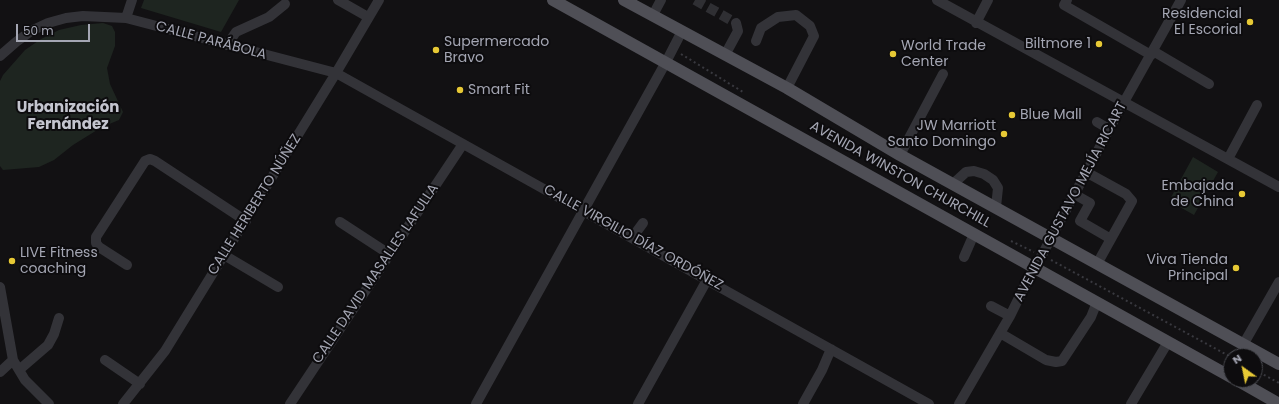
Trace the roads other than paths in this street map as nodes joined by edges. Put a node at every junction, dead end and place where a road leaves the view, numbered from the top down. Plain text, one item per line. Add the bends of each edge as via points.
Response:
1 (132, 0) edge
2 (338, 0) edge
3 (379, 0) edge
4 (553, 0) edge
5 (661, 0) edge
6 (937, 0) edge
7 (988, 0) edge
8 (1067, 0) edge
9 (1181, 0) edge
10 (627, 1) edge
11 (285, 4) dead end
12 (653, 15) junction
13 (368, 17) junction
14 (126, 18) junction
15 (736, 23) dead end
16 (976, 23) junction
17 (682, 31) junction
18 (756, 42) dead end
19 (227, 45) junction
20 (1152, 53) junction
21 (725, 55) junction
22 (0, 56) edge
23 (666, 62) junction
24 (336, 74) junction
25 (943, 74) dead end
26 (1209, 84) dead end
27 (787, 88) junction
28 (1124, 102) junction
29 (1257, 105) dead end
30 (1097, 122) dead end
31 (1109, 130) junction
32 (463, 144) junction
33 (900, 155) junction
34 (1228, 159) junction
35 (1086, 172) junction
36 (953, 184) junction
37 (1279, 187) edge
38 (1074, 194) junction
39 (996, 207) junction
40 (583, 210) junction
41 (246, 220) junction
42 (340, 222) dead end
43 (643, 223) dead end
44 (974, 234) junction
45 (632, 238) junction
46 (1051, 238) junction
47 (1111, 239) junction
48 (390, 254) junction
49 (224, 255) junction
50 (964, 257) dead end
51 (1097, 264) junction
52 (127, 265) dead end
53 (1034, 267) junction
54 (707, 280) junction
55 (1279, 282) edge
56 (0, 287) edge
57 (278, 287) dead end
58 (1097, 302) junction
59 (991, 306) dead end
60 (1010, 316) junction
61 (59, 318) dead end
62 (1000, 332) junction
63 (1168, 342) junction
64 (1242, 345) junction
65 (831, 349) junction
66 (13, 360) junction
67 (105, 360) dead end
68 (1279, 364) edge
69 (19, 370) junction
70 (0, 372) edge
71 (1223, 373) edge
72 (140, 384) junction
73 (1251, 388) edge
74 (49, 404) edge
75 (123, 404) edge
76 (290, 404) edge
77 (476, 404) edge
78 (638, 404) edge
79 (803, 404) edge
80 (929, 404) edge
81 (959, 404) edge
82 (1131, 404) edge
83 (1279, 404) edge

1 - 14 street
2 - 13 street
3 - 13 street, CALLE HERIBERTO NÚÑEZ
4 - 23 main road, AVENIDA WINSTON CHURCHILL
5 - 12 street
6 - 16 street
7 - 16 street
8 - 20 street via 1064,5
9 - 20 street, AVENIDA GUSTAVO MEJÍA RICART
10 - 12 main road, AVENIDA WINSTON CHURCHILL
11 - 19 street via 269,17 236,32
12 - 17 main road, AVENIDA WINSTON CHURCHILL
13 - 24 street, CALLE HERIBERTO NÚÑEZ
14 - 19 street, CALLE PARÁBOLA
14 - 22 street, CALLE PARÁBOLA via 83,16 48,23 26,34
15 - 21 street via 738,31
16 - 28 street
17 - 21 main road, AVENIDA WINSTON CHURCHILL
17 - 23 street
18 - 27 street via 761,28 778,16 796,15 810,26 814,36
19 - 24 street, CALLE PARÁBOLA
20 - 26 street
20 - 28 street, AVENIDA GUSTAVO MEJÍA RICART
21 - 27 main road, AVENIDA WINSTON CHURCHILL
23 - 40 street
23 - 44 main road, AVENIDA WINSTON CHURCHILL
24 - 32 street, CALLE VIRGILIO DÍAZ ORDÓÑEZ
24 - 41 street, CALLE HERIBERTO NÚÑEZ
25 - 33 street
27 - 33 main road, AVENIDA WINSTON CHURCHILL
28 - 31 street, AVENIDA GUSTAVO MEJÍA RICART
28 - 34 street
29 - 34 street
30 - 31 street
31 - 35 street, AVENIDA GUSTAVO MEJÍA RICART
32 - 40 street, CALLE VIRGILIO DÍAZ ORDÓÑEZ
32 - 48 street, CALLE DAVID MASALLES LAFULLA
33 - 36 main road, AVENIDA WINSTON CHURCHILL
34 - 37 street
35 - 38 street, AVENIDA GUSTAVO MEJÍA RICART
35 - 47 street via 1126,194 1132,201
36 - 39 main road, AVENIDA WINSTON CHURCHILL
36 - 39 street via 966,172 974,170 984,174 993,180 998,188
38 - 46 street, AVENIDA GUSTAVO MEJÍA RICART
38 - 47 street via 1090,203 1080,221
39 - 46 main road, AVENIDA WINSTON CHURCHILL
40 - 45 street, CALLE VIRGILIO DÍAZ ORDÓÑEZ
40 - 77 street
41 - 49 street, CALLE HERIBERTO NÚÑEZ
41 - 52 street via 150,159 145,161 96,237 99,247
42 - 48 street
43 - 45 street
44 - 50 street
44 - 53 main road, AVENIDA WINSTON CHURCHILL
45 - 54 street, CALLE VIRGILIO DÍAZ ORDÓÑEZ
46 - 51 main road, AVENIDA WINSTON CHURCHILL
46 - 53 street, AVENIDA GUSTAVO MEJÍA RICART
47 - 51 street
48 - 76 street, CALLE DAVID MASALLES LAFULLA
49 - 57 street
49 - 72 street, CALLE HERIBERTO NÚÑEZ via 165,351
51 - 64 main road, AVENIDA WINSTON CHURCHILL
53 - 58 main road, AVENIDA WINSTON CHURCHILL
53 - 60 street, AVENIDA GUSTAVO MEJÍA RICART
54 - 65 street, CALLE VIRGILIO DÍAZ ORDÓÑEZ
54 - 78 street
55 - 64 street
56 - 66 street
58 - 62 street via 1091,317 1062,361 1046,360
58 - 63 main road, AVENIDA WINSTON CHURCHILL
59 - 60 street
60 - 62 street, AVENIDA GUSTAVO MEJÍA RICART
61 - 69 street via 48,345
62 - 81 street, AVENIDA GUSTAVO MEJÍA RICART
63 - 71 main road, AVENIDA WINSTON CHURCHILL
63 - 82 street
64 - 68 main road, AVENIDA WINSTON CHURCHILL
65 - 79 street
65 - 80 street, CALLE VIRGILIO DÍAZ ORDÓÑEZ
66 - 69 street
66 - 70 street
67 - 72 street
69 - 74 street via 25,380
72 - 75 street, CALLE HERIBERTO NÚÑEZ
73 - 83 main road

